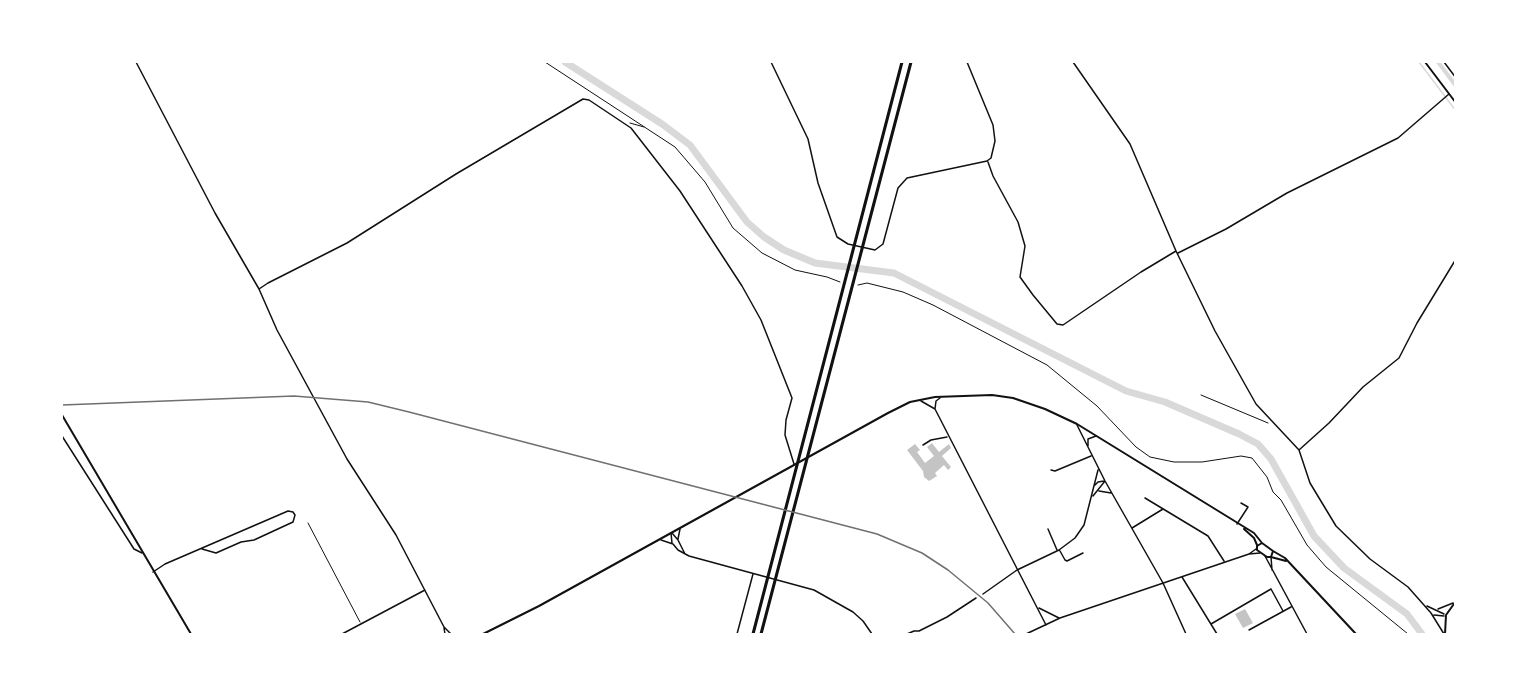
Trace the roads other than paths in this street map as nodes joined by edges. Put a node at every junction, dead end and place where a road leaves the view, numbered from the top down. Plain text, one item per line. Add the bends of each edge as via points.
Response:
1 (136, 62) edge
2 (771, 62) edge
3 (902, 62) edge
4 (911, 62) edge
5 (967, 62) edge
6 (1073, 62) edge
7 (1425, 62) edge
8 (1444, 62) edge
9 (1455, 78) edge
10 (1449, 94) junction
11 (1455, 103) edge
12 (987, 161) junction
13 (1177, 252) junction
14 (1455, 259) edge
15 (259, 289) junction
16 (941, 397) junction
17 (920, 400) junction
18 (934, 409) junction
19 (62, 415) edge
20 (1077, 424) junction
21 (62, 436) edge
22 (1096, 436) junction
23 (948, 437) junction
24 (923, 445) dead end
25 (1089, 450) junction
26 (1299, 450) junction
27 (1091, 456) junction
28 (795, 465) junction
29 (1098, 469) junction
30 (1051, 470) dead end
31 (1105, 481) junction
32 (1094, 487) junction
33 (1098, 492) junction
34 (1112, 493) junction
35 (1145, 498) dead end
36 (1091, 499) junction
37 (1241, 503) dead end
38 (1164, 508) junction
39 (308, 522) dead end
40 (1237, 524) junction
41 (683, 525) junction
42 (1132, 528) junction
43 (1242, 528) junction
44 (1048, 529) dead end
45 (671, 532) junction
46 (657, 540) junction
47 (678, 540) junction
48 (1262, 543) junction
49 (673, 544) junction
50 (1257, 547) junction
51 (202, 549) junction
52 (1058, 550) junction
53 (1273, 551) junction
54 (143, 553) junction
55 (1083, 553) dead end
56 (1261, 553) junction
57 (686, 554) junction
58 (1249, 554) junction
59 (1265, 556) junction
60 (1271, 557) junction
61 (1224, 562) junction
62 (1288, 562) junction
63 (1017, 570) junction
64 (1272, 571) junction
65 (153, 572) junction
66 (753, 573) junction
67 (1182, 577) junction
68 (1163, 583) junction
69 (425, 590) junction
70 (983, 594) dead end
71 (976, 598) dead end
72 (1454, 602) edge
73 (1037, 606) junction
74 (1426, 606) junction
75 (1292, 607) junction
76 (1434, 609) junction
77 (1283, 611) junction
78 (1431, 613) junction
79 (1446, 615) junction
80 (1060, 618) junction
81 (361, 624) junction
82 (1211, 624) junction
83 (1046, 625) junction
84 (444, 627) junction
85 (1249, 630) dead end
86 (919, 631) junction
87 (191, 634) edge
88 (342, 634) edge
89 (446, 634) edge
90 (451, 634) edge
91 (483, 634) edge
92 (737, 634) edge
93 (753, 634) edge
94 (761, 634) edge
95 (872, 634) edge
96 (907, 634) edge
97 (922, 634) edge
98 (1026, 634) edge
99 (1186, 634) edge
100 (1217, 634) edge
101 (1307, 634) edge
102 (1355, 634) edge
103 (1445, 634) edge

1 - 15 street
2 - 12 street via 808,139 837,237 848,244 874,250 883,244 898,188 907,178
3 - 93 highway
4 - 94 highway
5 - 12 street via 993,125 995,141
6 - 13 street via 1130,144
7 - 10 street
8 - 9 street
10 - 11 street
10 - 13 street via 1398,138
12 - 13 street via 1025,246 1020,277 1057,324 1062,325
13 - 26 street via 1256,404
14 - 26 street via 1399,358 1363,387
15 - 28 street via 347,243 583,99 589,100 631,128 680,191 742,286 761,320 792,398 785,435
15 - 69 street via 347,459 396,535
16 - 17 street
16 - 18 street
16 - 20 street via 1013,398
17 - 18 street
17 - 28 street via 888,413
18 - 23 street
19 - 54 street
20 - 22 street
20 - 25 street
21 - 54 street via 134,549
22 - 25 street via 1088,439
22 - 40 street
23 - 24 street
23 - 63 street
25 - 27 street
26 - 74 street via 1310,483 1336,526
27 - 29 street
27 - 30 street
28 - 41 street
29 - 31 street
29 - 32 street
31 - 32 street
31 - 33 street
31 - 34 street
32 - 36 street
33 - 34 street
33 - 36 street
34 - 42 street
35 - 38 street
36 - 52 street via 1079,534
37 - 40 street via 1248,507
38 - 42 street
38 - 61 street via 1208,536
39 - 81 lane
40 - 43 street
41 - 45 street
41 - 47 street
42 - 68 street
43 - 48 street via 1257,535
43 - 50 street via 1254,538
44 - 52 street
45 - 46 street
45 - 47 street
45 - 49 street
46 - 49 street
46 - 91 street
47 - 57 street
48 - 50 street
48 - 53 street
49 - 57 street
50 - 56 street
50 - 58 street
51 - 51 street via 216,553 254,540 292,522 295,515 288,512
51 - 65 street
52 - 55 street via 1067,561
52 - 63 street
53 - 60 street
53 - 62 street
54 - 65 street
56 - 58 street
56 - 59 street
57 - 66 street
58 - 61 street
59 - 60 street
59 - 64 street
60 - 62 street
60 - 64 street
61 - 67 street
62 - 102 street
63 - 70 street
63 - 73 street
64 - 75 street
65 - 87 street
66 - 92 street
66 - 95 street via 814,590 858,615
67 - 68 street
67 - 82 street
68 - 80 street
68 - 99 street
69 - 81 street
69 - 84 street
71 - 86 street
72 - 76 street
72 - 79 street
73 - 80 street
73 - 83 street
74 - 76 street
74 - 78 street
75 - 77 street
75 - 101 street
76 - 79 street
77 - 82 street via 1271,589
77 - 85 street
78 - 79 street
78 - 103 street
79 - 103 street
80 - 83 street
81 - 88 street
82 - 100 street
83 - 98 street
84 - 89 street
84 - 90 street
86 - 96 street
86 - 97 street

